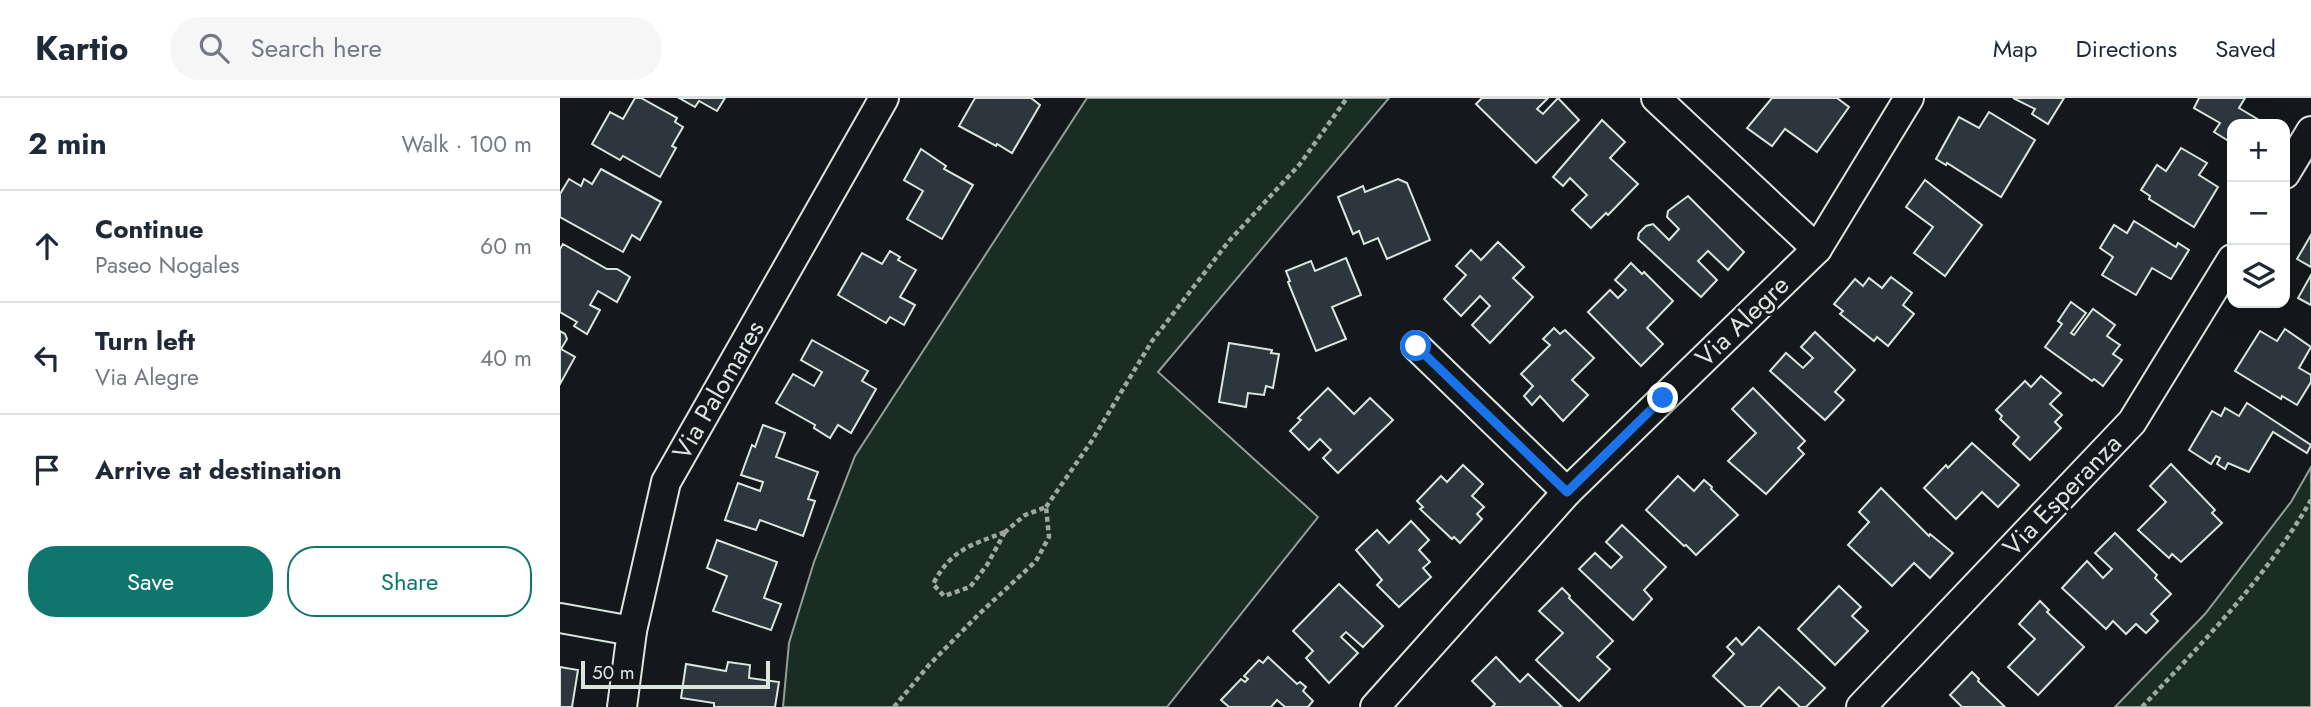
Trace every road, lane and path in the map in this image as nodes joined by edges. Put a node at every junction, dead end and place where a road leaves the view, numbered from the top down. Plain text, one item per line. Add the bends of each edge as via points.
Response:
1 (884, 98) edge
2 (1347, 98) edge
3 (1657, 98) edge
4 (1909, 98) edge
5 (2311, 131) edge
6 (2290, 166) edge
7 (1817, 249) junction
8 (2227, 267) edge
9 (1416, 346) dead end
10 (1567, 492) junction
11 (2311, 500) edge
12 (1046, 508) junction
13 (1005, 532) junction
14 (560, 618) edge
15 (632, 631) junction
16 (622, 707) edge
17 (894, 707) edge
18 (1375, 707) edge
19 (1861, 707) edge
20 (2142, 707) edge

1 - 15 street, Via Palomares via 666,482
2 - 12 path via 1300,164 1229,242 1152,341
3 - 7 street
4 - 7 street, Via Alegre
5 - 6 street
7 - 10 street, Via Alegre
8 - 19 street, Via Esperanza via 2132,422
9 - 10 street
10 - 18 street, Via Alegre
11 - 20 path via 2235,607
12 - 13 path via 1025,515
12 - 17 path via 1049,537 1036,561 929,665
13 - 13 path via 970,587 944,596 933,584 943,565 967,547
14 - 15 street
15 - 16 street, Via Palomares

